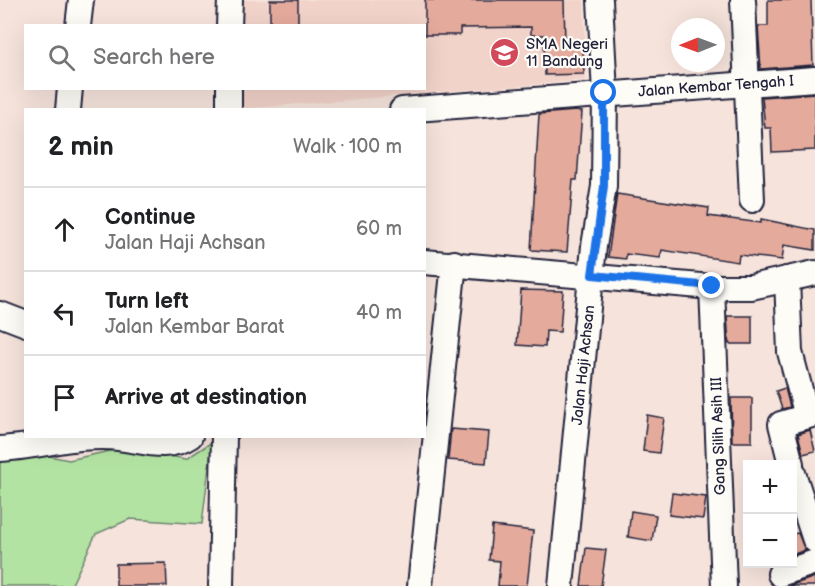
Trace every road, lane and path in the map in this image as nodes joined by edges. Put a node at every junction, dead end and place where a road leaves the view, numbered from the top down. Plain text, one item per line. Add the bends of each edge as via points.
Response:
1 (81, 0) edge
2 (230, 0) edge
3 (600, 0) edge
4 (743, 0) edge
5 (78, 24) edge
6 (230, 24) edge
7 (815, 79) edge
8 (748, 83) junction
9 (70, 90) edge
10 (229, 90) edge
11 (604, 93) junction
12 (68, 108) edge
13 (229, 108) edge
14 (426, 108) edge
15 (752, 200) dead end
16 (426, 262) edge
17 (454, 263) junction
18 (815, 273) edge
19 (592, 275) junction
20 (787, 279) junction
21 (712, 286) junction
22 (0, 314) edge
23 (24, 323) edge
24 (811, 415) edge
25 (117, 438) edge
26 (117, 438) edge
27 (187, 438) edge
28 (224, 438) edge
29 (0, 449) edge
30 (790, 460) edge
31 (797, 485) edge
32 (815, 540) edge
33 (815, 562) edge
34 (780, 574) dead end
35 (221, 586) edge
36 (420, 586) edge
37 (561, 586) edge
38 (724, 586) edge

1 - 5 street
2 - 6 street
3 - 11 street, Jalan Haji Achsan
4 - 8 street
7 - 8 street, Jalan Kembar Tengah I
8 - 11 street, Jalan Kembar Tengah I
8 - 15 street
9 - 12 street
10 - 13 street
11 - 14 street, Jalan Kembar Tengah I
11 - 19 street, Jalan Haji Achsan via 604,186
16 - 17 street
17 - 19 street
17 - 36 street
18 - 20 street
19 - 21 street
19 - 37 street, Jalan Haji Achsan
20 - 21 street via 751,287
20 - 24 street via 790,352
21 - 38 street, Gang Silih Asih III
22 - 23 street
24 - 30 street via 781,424
25 - 27 street via 178,444
26 - 29 street
28 - 35 street
31 - 32 street
33 - 34 street

